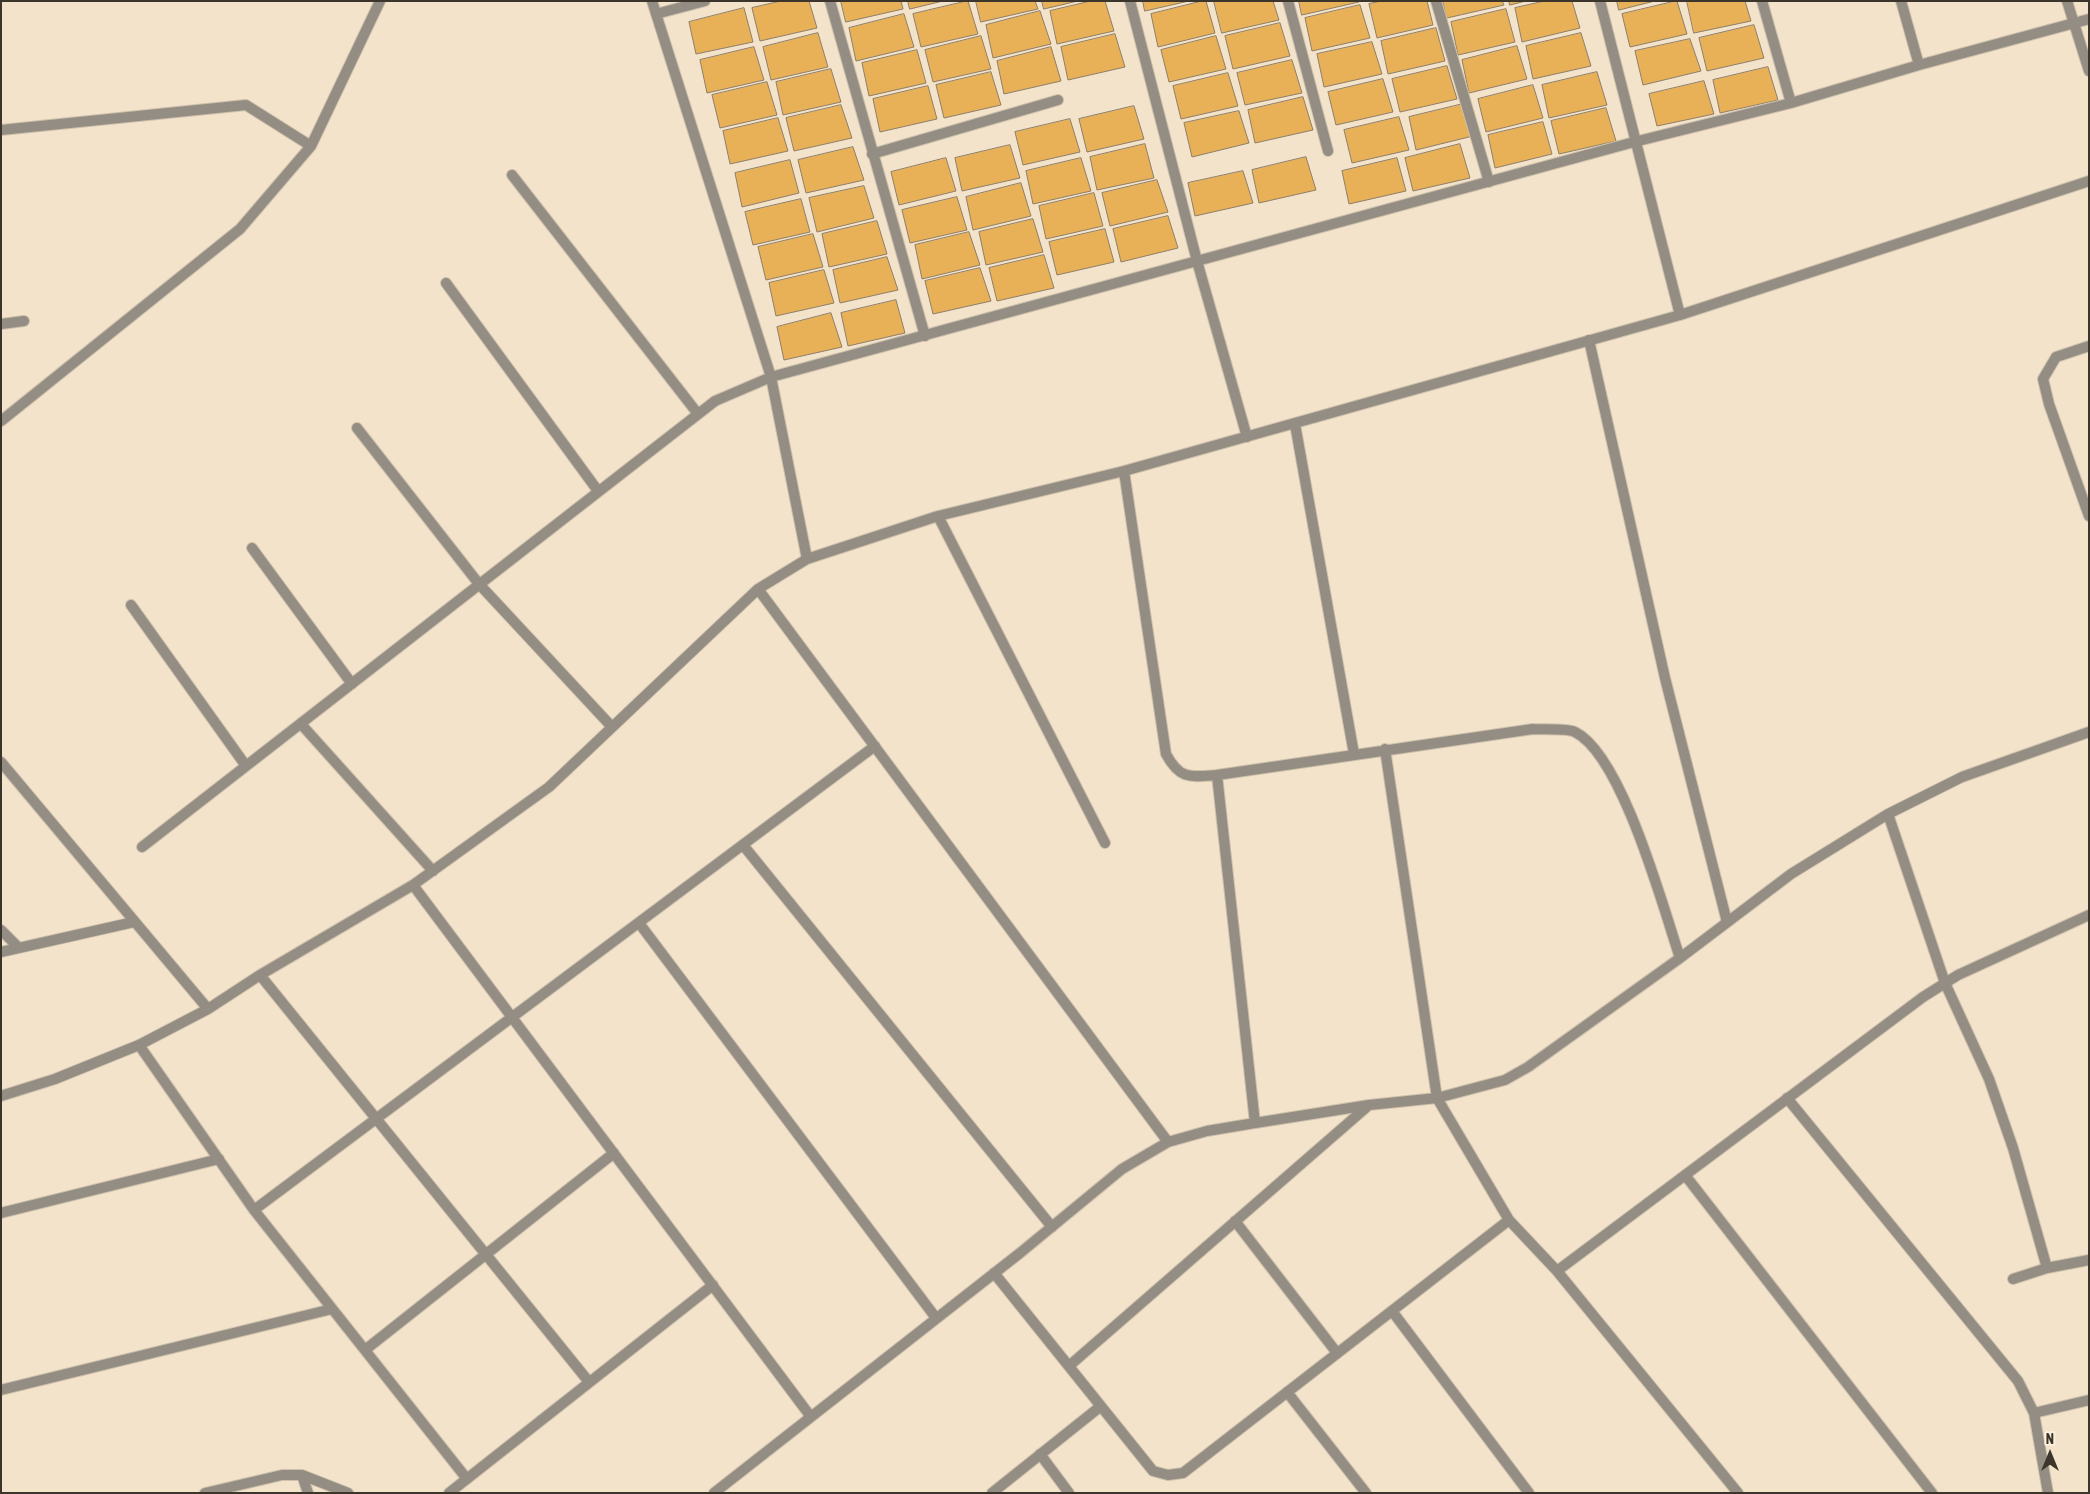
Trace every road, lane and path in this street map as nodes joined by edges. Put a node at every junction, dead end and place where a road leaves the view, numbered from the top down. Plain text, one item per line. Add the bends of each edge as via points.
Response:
1 (380, 1) edge
2 (652, 1) edge
3 (705, 1) edge
4 (830, 1) edge
5 (1130, 1) edge
6 (1288, 1) edge
7 (1436, 1) edge
8 (1600, 1) edge
9 (1762, 1) edge
10 (1901, 1) edge
11 (2067, 1) edge
12 (656, 14) junction
13 (2089, 18) edge
14 (2074, 23) junction
15 (1919, 65) junction
16 (2089, 71) edge
17 (1058, 100) dead end
18 (1791, 103) junction
19 (1, 130) edge
20 (1634, 142) junction
21 (312, 146) junction
22 (1328, 151) dead end
23 (872, 154) junction
24 (512, 175) dead end
25 (2089, 181) edge
26 (1489, 182) junction
27 (1197, 261) junction
28 (446, 283) dead end
29 (1680, 315) junction
30 (24, 321) dead end
31 (1, 324) edge
32 (925, 336) junction
33 (1589, 340) junction
34 (2089, 346) edge
35 (771, 377) junction
36 (698, 414) junction
37 (1, 421) edge
38 (1295, 424) junction
39 (356, 428) dead end
40 (1247, 437) junction
41 (1124, 472) junction
42 (598, 491) junction
43 (938, 516) junction
44 (2089, 516) edge
45 (252, 548) dead end
46 (807, 559) junction
47 (479, 584) junction
48 (758, 589) junction
49 (131, 605) dead end
50 (352, 684) junction
51 (301, 724) junction
52 (612, 727) junction
53 (2089, 732) edge
54 (875, 746) junction
55 (1385, 749) junction
56 (1354, 754) junction
57 (1, 762) edge
58 (246, 766) junction
59 (1217, 775) junction
60 (1888, 814) junction
61 (1104, 843) dead end
62 (743, 845) junction
63 (142, 847) dead end
64 (433, 871) junction
65 (413, 885) junction
66 (2089, 915) edge
67 (134, 922) junction
68 (1727, 922) junction
69 (639, 923) junction
70 (1, 930) edge
71 (19, 948) junction
72 (1, 952) edge
73 (1680, 958) junction
74 (260, 974) junction
75 (1945, 983) junction
76 (208, 1009) junction
77 (512, 1018) junction
78 (139, 1045) junction
79 (1, 1096) edge
80 (1437, 1098) junction
81 (1787, 1098) junction
82 (1370, 1105) junction
83 (377, 1119) junction
84 (1256, 1123) junction
85 (1168, 1142) junction
86 (614, 1153) junction
87 (219, 1159) junction
88 (1685, 1175) junction
89 (254, 1210) junction
90 (1, 1213) edge
91 (1510, 1220) junction
92 (1235, 1222) junction
93 (1052, 1227) junction
94 (486, 1254) junction
95 (2089, 1260) edge
96 (2048, 1268) junction
97 (1557, 1271) junction
98 (994, 1273) junction
99 (2013, 1279) dead end
100 (713, 1285) junction
101 (332, 1309) junction
102 (1392, 1312) junction
103 (936, 1318) junction
104 (365, 1350) junction
105 (1337, 1353) junction
106 (1069, 1366) junction
107 (589, 1382) junction
108 (1, 1390) edge
109 (1287, 1392) junction
110 (2089, 1400) edge
111 (1101, 1406) junction
112 (2034, 1413) junction
113 (811, 1417) junction
114 (1040, 1454) junction
115 (302, 1475) junction
116 (467, 1479) junction
117 (205, 1493) edge
118 (308, 1493) edge
119 (348, 1493) edge
120 (449, 1493) edge
121 (714, 1493) edge
122 (992, 1493) edge
123 (1069, 1493) edge
124 (1366, 1493) edge
125 (1529, 1493) edge
126 (1738, 1493) edge
127 (1932, 1493) edge
128 (2048, 1493) edge

1 - 21 street
2 - 12 street
3 - 12 street
4 - 23 street
5 - 27 street
6 - 22 street
7 - 26 street
8 - 20 street
9 - 18 street
10 - 15 street
11 - 14 street
12 - 35 street
13 - 14 street
14 - 15 street
14 - 16 street
15 - 18 street
17 - 23 street
18 - 20 street
19 - 21 street via 246,105
20 - 26 street
20 - 29 street
21 - 37 street via 240,229
23 - 32 street
24 - 36 street
25 - 29 street
26 - 27 street
27 - 32 street
27 - 40 street
28 - 42 street
29 - 33 street
30 - 31 street
32 - 35 street
33 - 38 street
33 - 68 street via 1665,678
34 - 44 street via 2056,357 2043,378 2048,404
35 - 36 street via 715,401
35 - 46 street
36 - 42 street
38 - 40 street
38 - 56 street
39 - 47 street
40 - 41 street
41 - 43 street
41 - 59 street via 1166,754 1174,768 1189,777
42 - 47 street
43 - 46 street
43 - 61 street
45 - 50 street
46 - 48 street
47 - 50 street
47 - 52 street
48 - 52 street
48 - 54 street
49 - 58 street
50 - 51 street
51 - 58 street
51 - 64 street
52 - 64 street via 549,787
53 - 60 street via 1962,777
54 - 62 street
54 - 85 street
55 - 56 street
55 - 73 street via 1533,729 1574,732 1592,744 1611,772 1633,819
55 - 80 street
56 - 59 street
57 - 67 street
58 - 63 street
59 - 84 street
60 - 68 street via 1791,874
60 - 75 street
62 - 69 street
62 - 93 street
64 - 65 street
65 - 74 street
65 - 77 street
66 - 75 street
67 - 71 street
67 - 76 street
68 - 73 street
69 - 77 street
69 - 103 street
70 - 71 street
71 - 72 street
73 - 80 street via 1513,1076
74 - 76 street
74 - 83 street
75 - 81 street
75 - 96 street via 1989,1079
76 - 78 street
77 - 83 street
77 - 86 street
78 - 79 street via 55,1079
78 - 87 street
80 - 82 street
80 - 91 street
81 - 88 street
81 - 112 street via 2018,1381
82 - 84 street
82 - 92 street
83 - 89 street
83 - 94 street
84 - 85 street via 1207,1131
85 - 93 street via 1122,1169
86 - 94 street
86 - 100 street
87 - 89 street
87 - 90 street
88 - 97 street
88 - 127 street
89 - 101 street
91 - 97 street
91 - 102 street
92 - 105 street
92 - 106 street
93 - 98 street
94 - 104 street
94 - 107 street
95 - 96 street
96 - 99 street
97 - 126 street
98 - 103 street
98 - 106 street
100 - 107 street
100 - 113 street
101 - 104 street
101 - 108 street
102 - 105 street
102 - 125 street
103 - 113 street
104 - 116 street
105 - 109 street
106 - 111 street
107 - 116 street
109 - 111 street via 1183,1473 1168,1475 1153,1471
109 - 124 street
110 - 112 street
111 - 114 street
112 - 128 street
113 - 121 street
114 - 122 street
114 - 123 street
115 - 117 street via 282,1475
115 - 118 street
115 - 119 street
116 - 120 street

